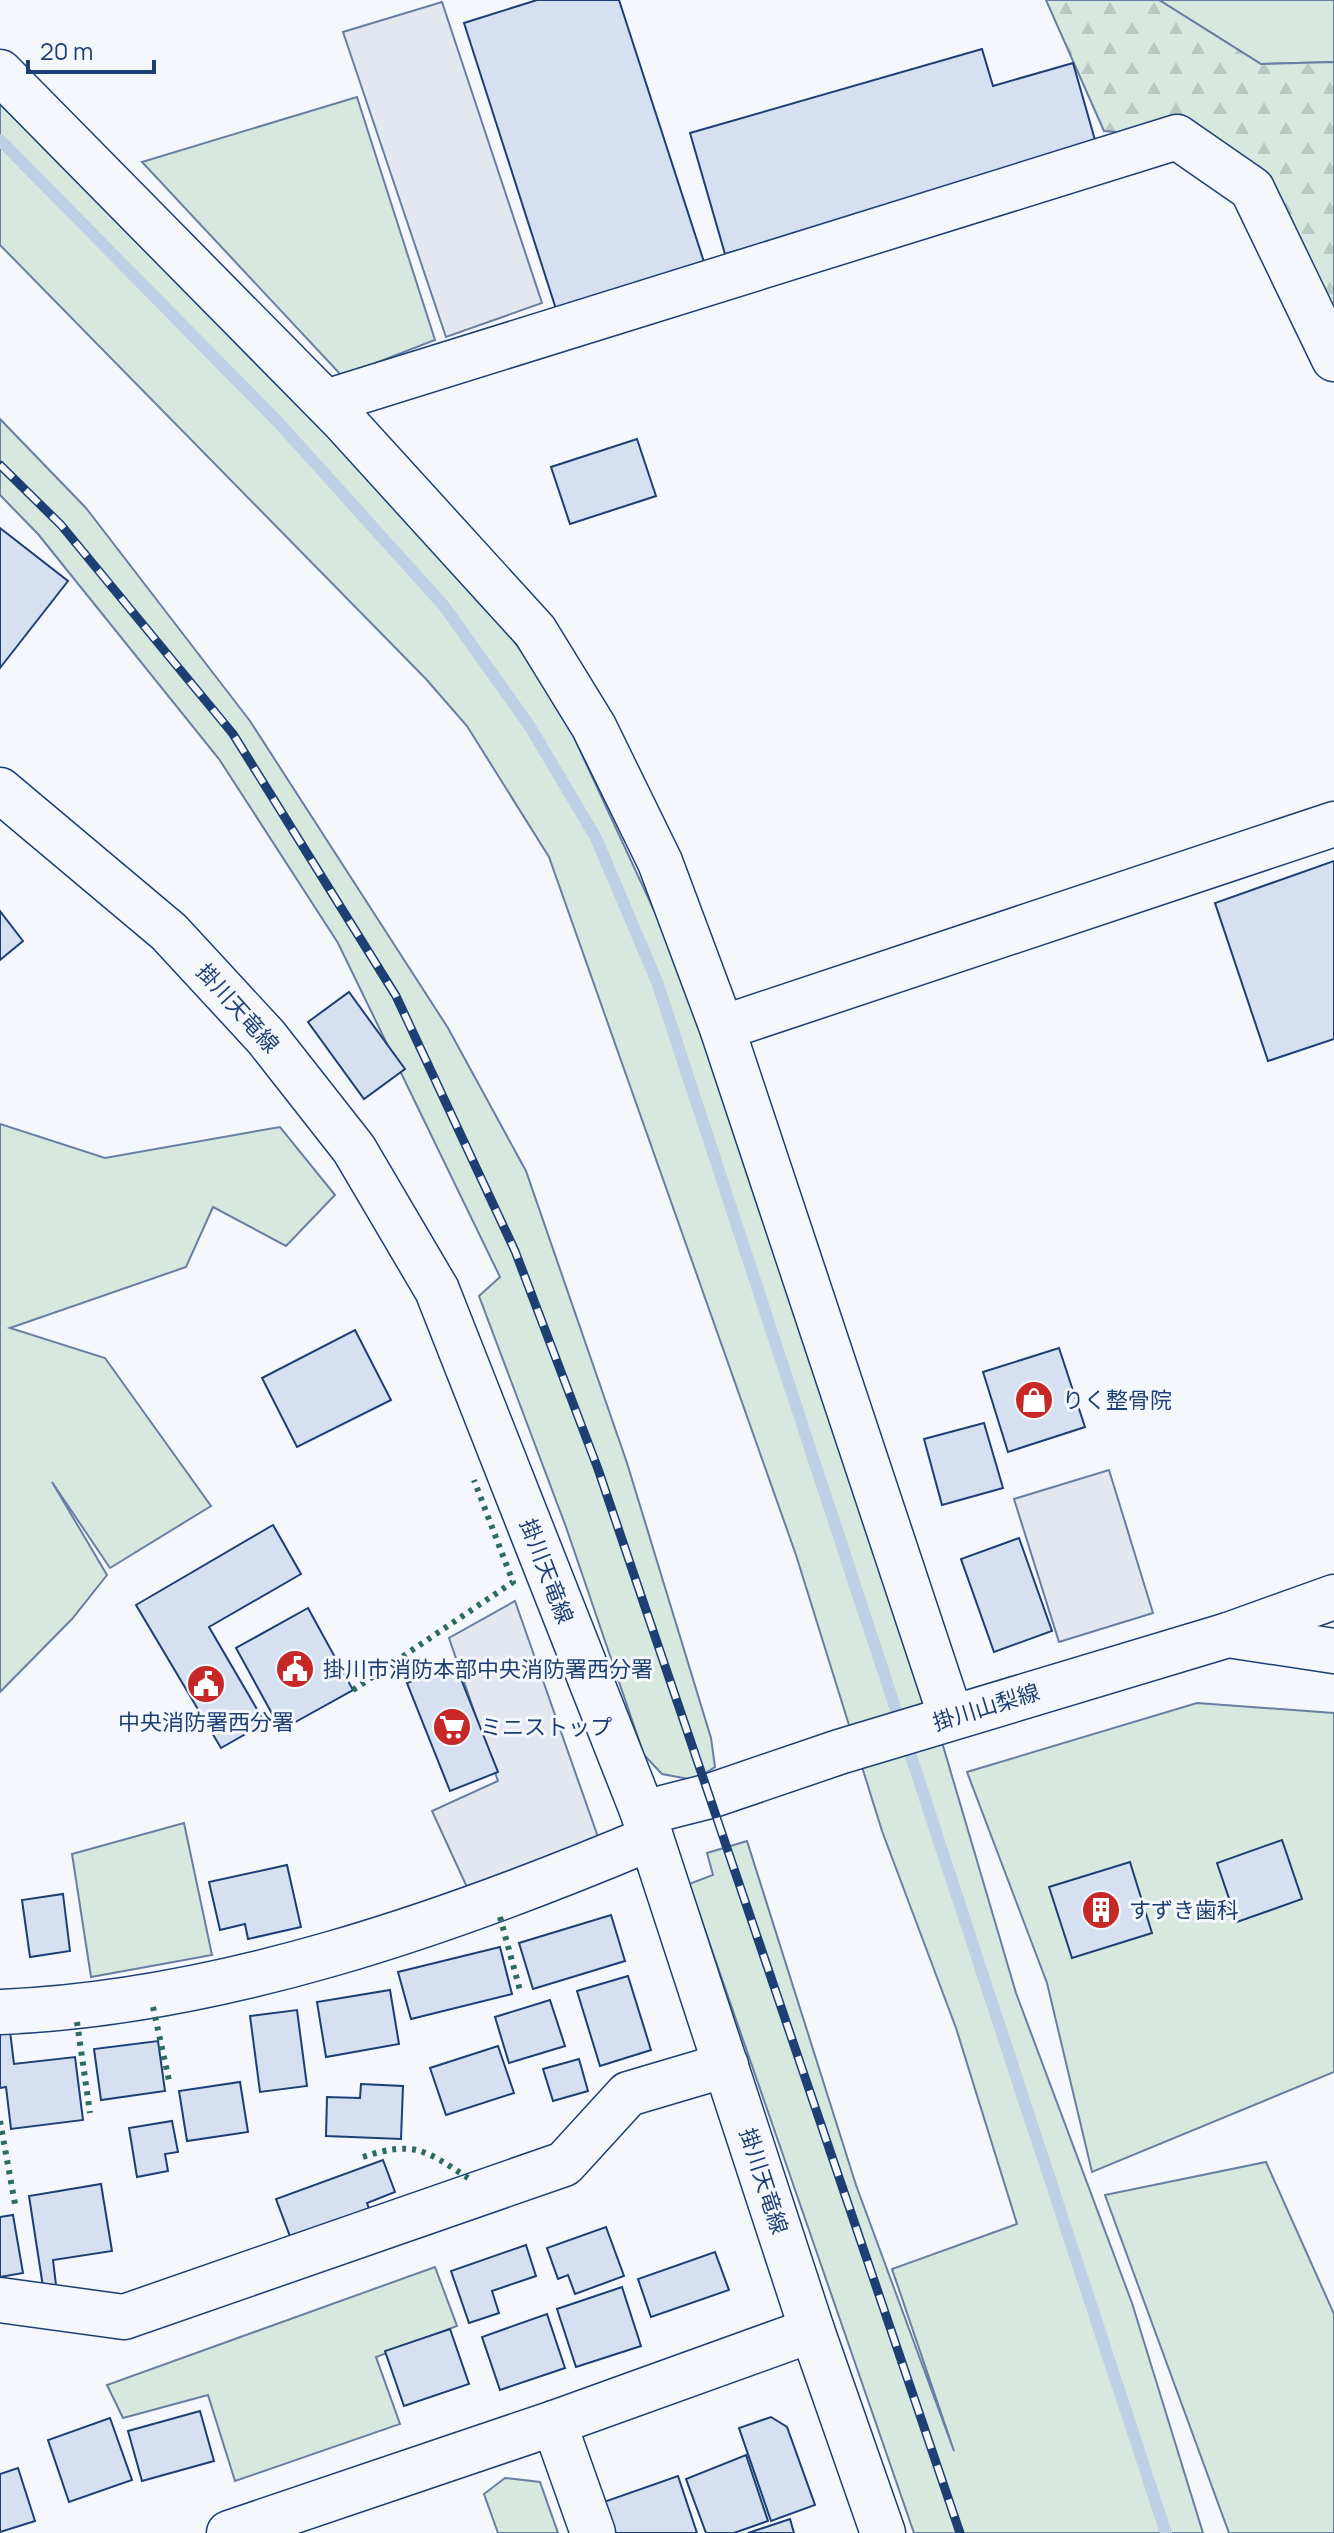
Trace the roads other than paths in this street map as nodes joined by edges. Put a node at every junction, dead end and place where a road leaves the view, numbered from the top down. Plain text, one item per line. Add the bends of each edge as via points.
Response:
1 (0, 72) edge
2 (1334, 359) edge
3 (326, 402) junction
4 (0, 790) edge
5 (1334, 824) edge
6 (722, 1028) junction
7 (1334, 1597) edge
8 (1228, 1635) junction
9 (1334, 1651) edge
10 (945, 1719) junction
11 (647, 1826) junction
12 (0, 2012) edge
13 (726, 2065) junction
14 (0, 2300) edge
15 (812, 2330) junction
16 (554, 2423) junction
17 (229, 2533) edge
18 (593, 2533) edge
19 (883, 2533) edge

1 - 3 street
2 - 3 street via 1252,189 1177,137
3 - 6 street via 535,631 594,727 660,862
4 - 11 street, 掛川天竜線 via 169,932 266,1037 354,1149 437,1290
5 - 6 street
6 - 10 street
7 - 8 street
8 - 9 street, 掛川山梨線
8 - 10 street, 掛川山梨線
10 - 11 street, 掛川山梨線 via 710,1796
11 - 12 street, 掛川山梨線 via 524,1891 281,1968 66,2009
11 - 13 street, 掛川天竜線
13 - 14 street via 628,2094 564,2164 124,2317
13 - 15 street, 掛川天竜線
15 - 16 street
15 - 19 street, 掛川天竜線
16 - 17 street
16 - 18 street

